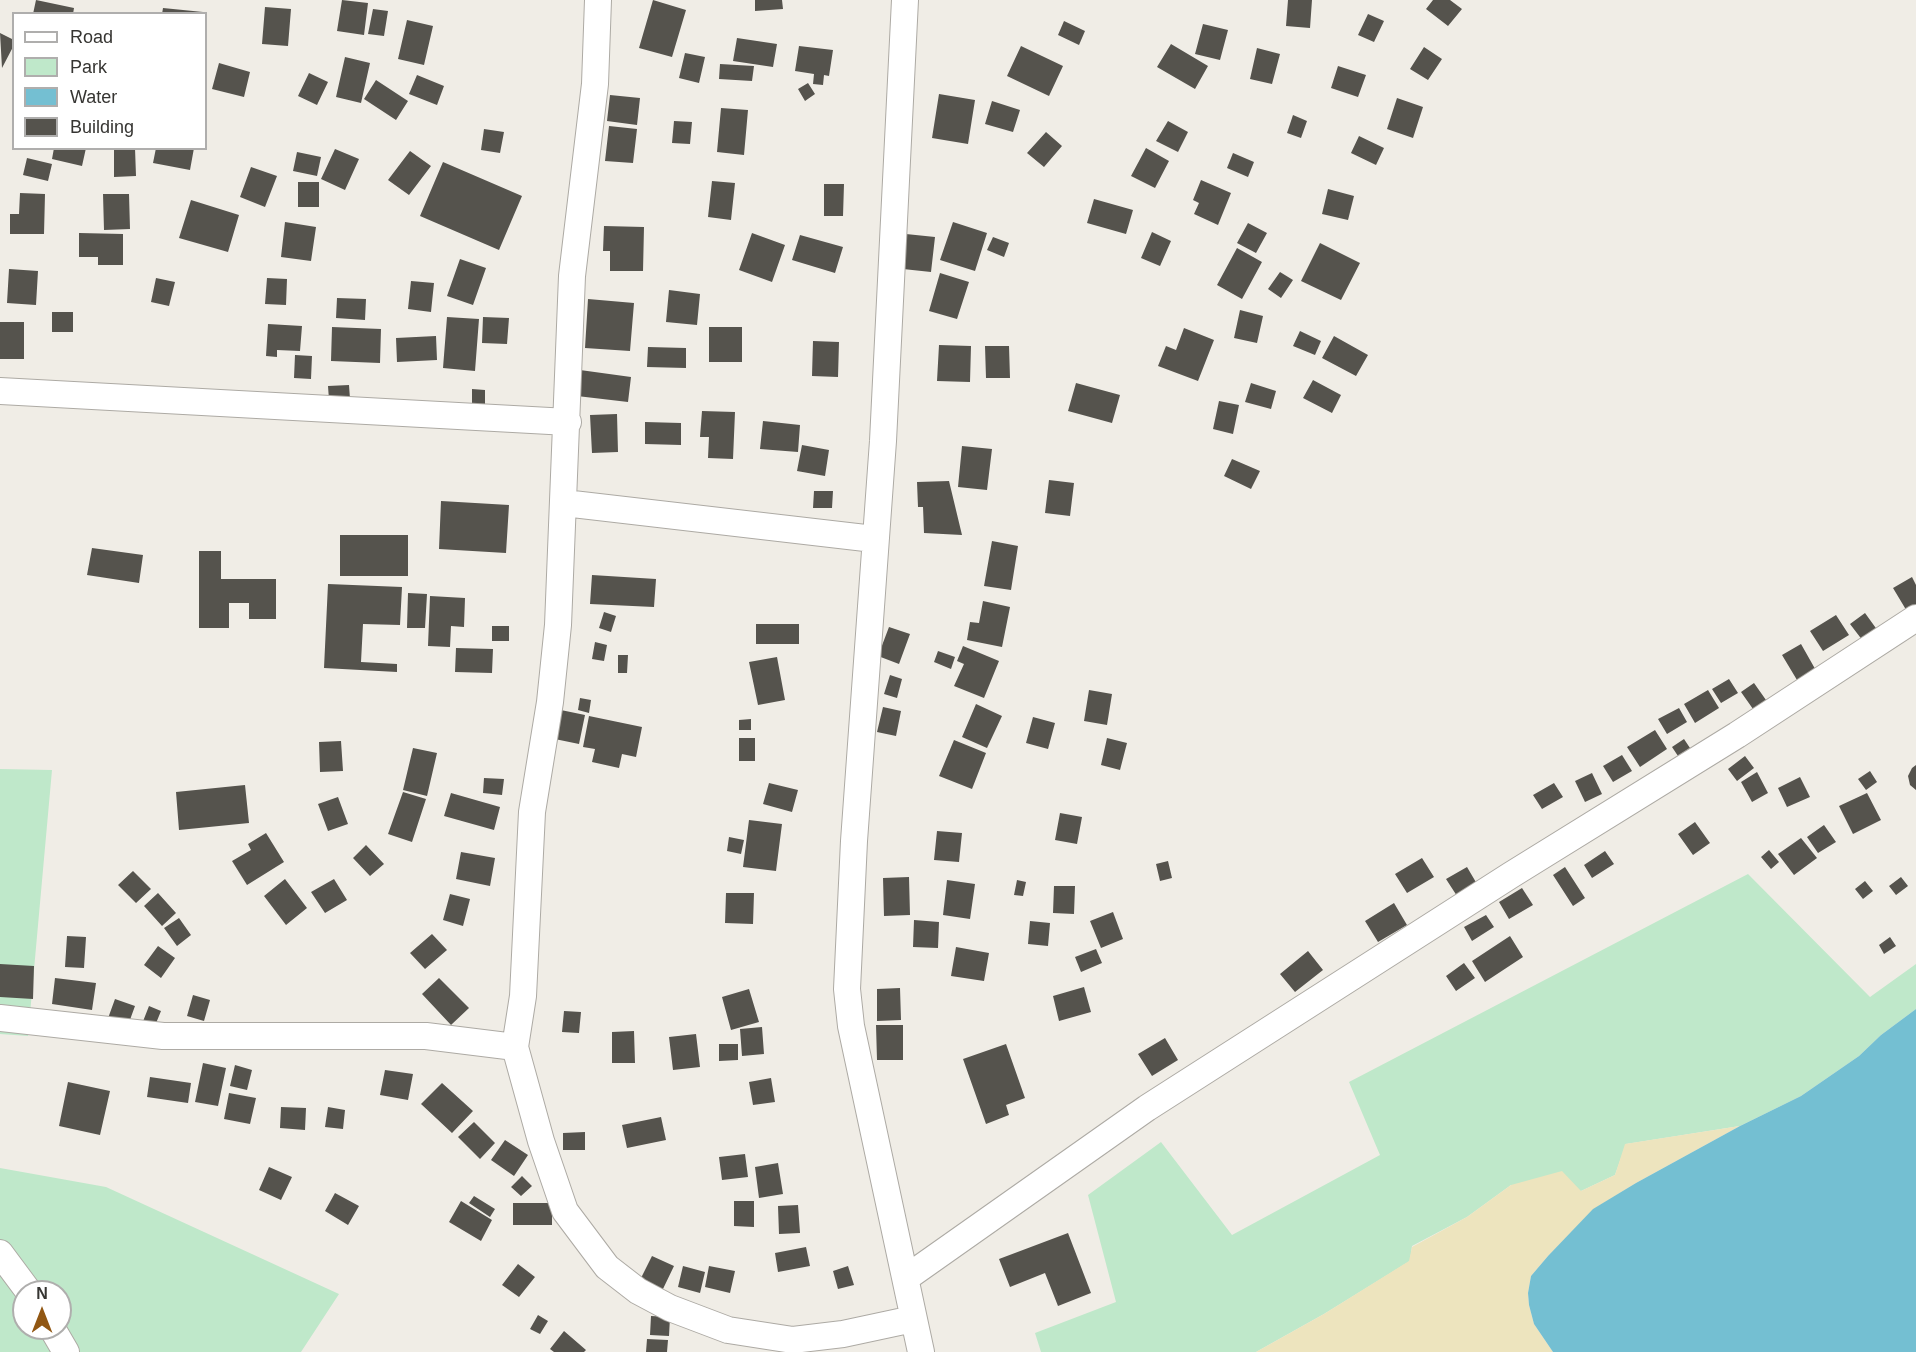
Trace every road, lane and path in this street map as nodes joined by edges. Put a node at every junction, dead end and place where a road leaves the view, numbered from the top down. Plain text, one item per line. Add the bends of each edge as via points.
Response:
1 (597, 0) edge
2 (905, 0) edge
3 (0, 391) edge
4 (567, 422) junction
5 (564, 503) junction
6 (874, 539) junction
7 (1916, 618) edge
8 (0, 1018) edge
9 (515, 1047) junction
10 (0, 1253) edge
11 (906, 1278) junction
12 (20, 1280) edge
13 (913, 1318) junction
14 (921, 1352) edge

1 - 4 street via 595,84 572,276
2 - 6 street via 884,418
3 - 4 street
4 - 5 street
5 - 6 street
5 - 9 street via 558,625 532,812 523,996
6 - 11 street via 847,989 851,1026
7 - 11 street via 1147,1108
8 - 9 street via 164,1036 426,1036
9 - 13 street via 565,1211 607,1267 638,1291 728,1330 793,1340 843,1334
10 - 12 street
11 - 13 street
13 - 14 street

